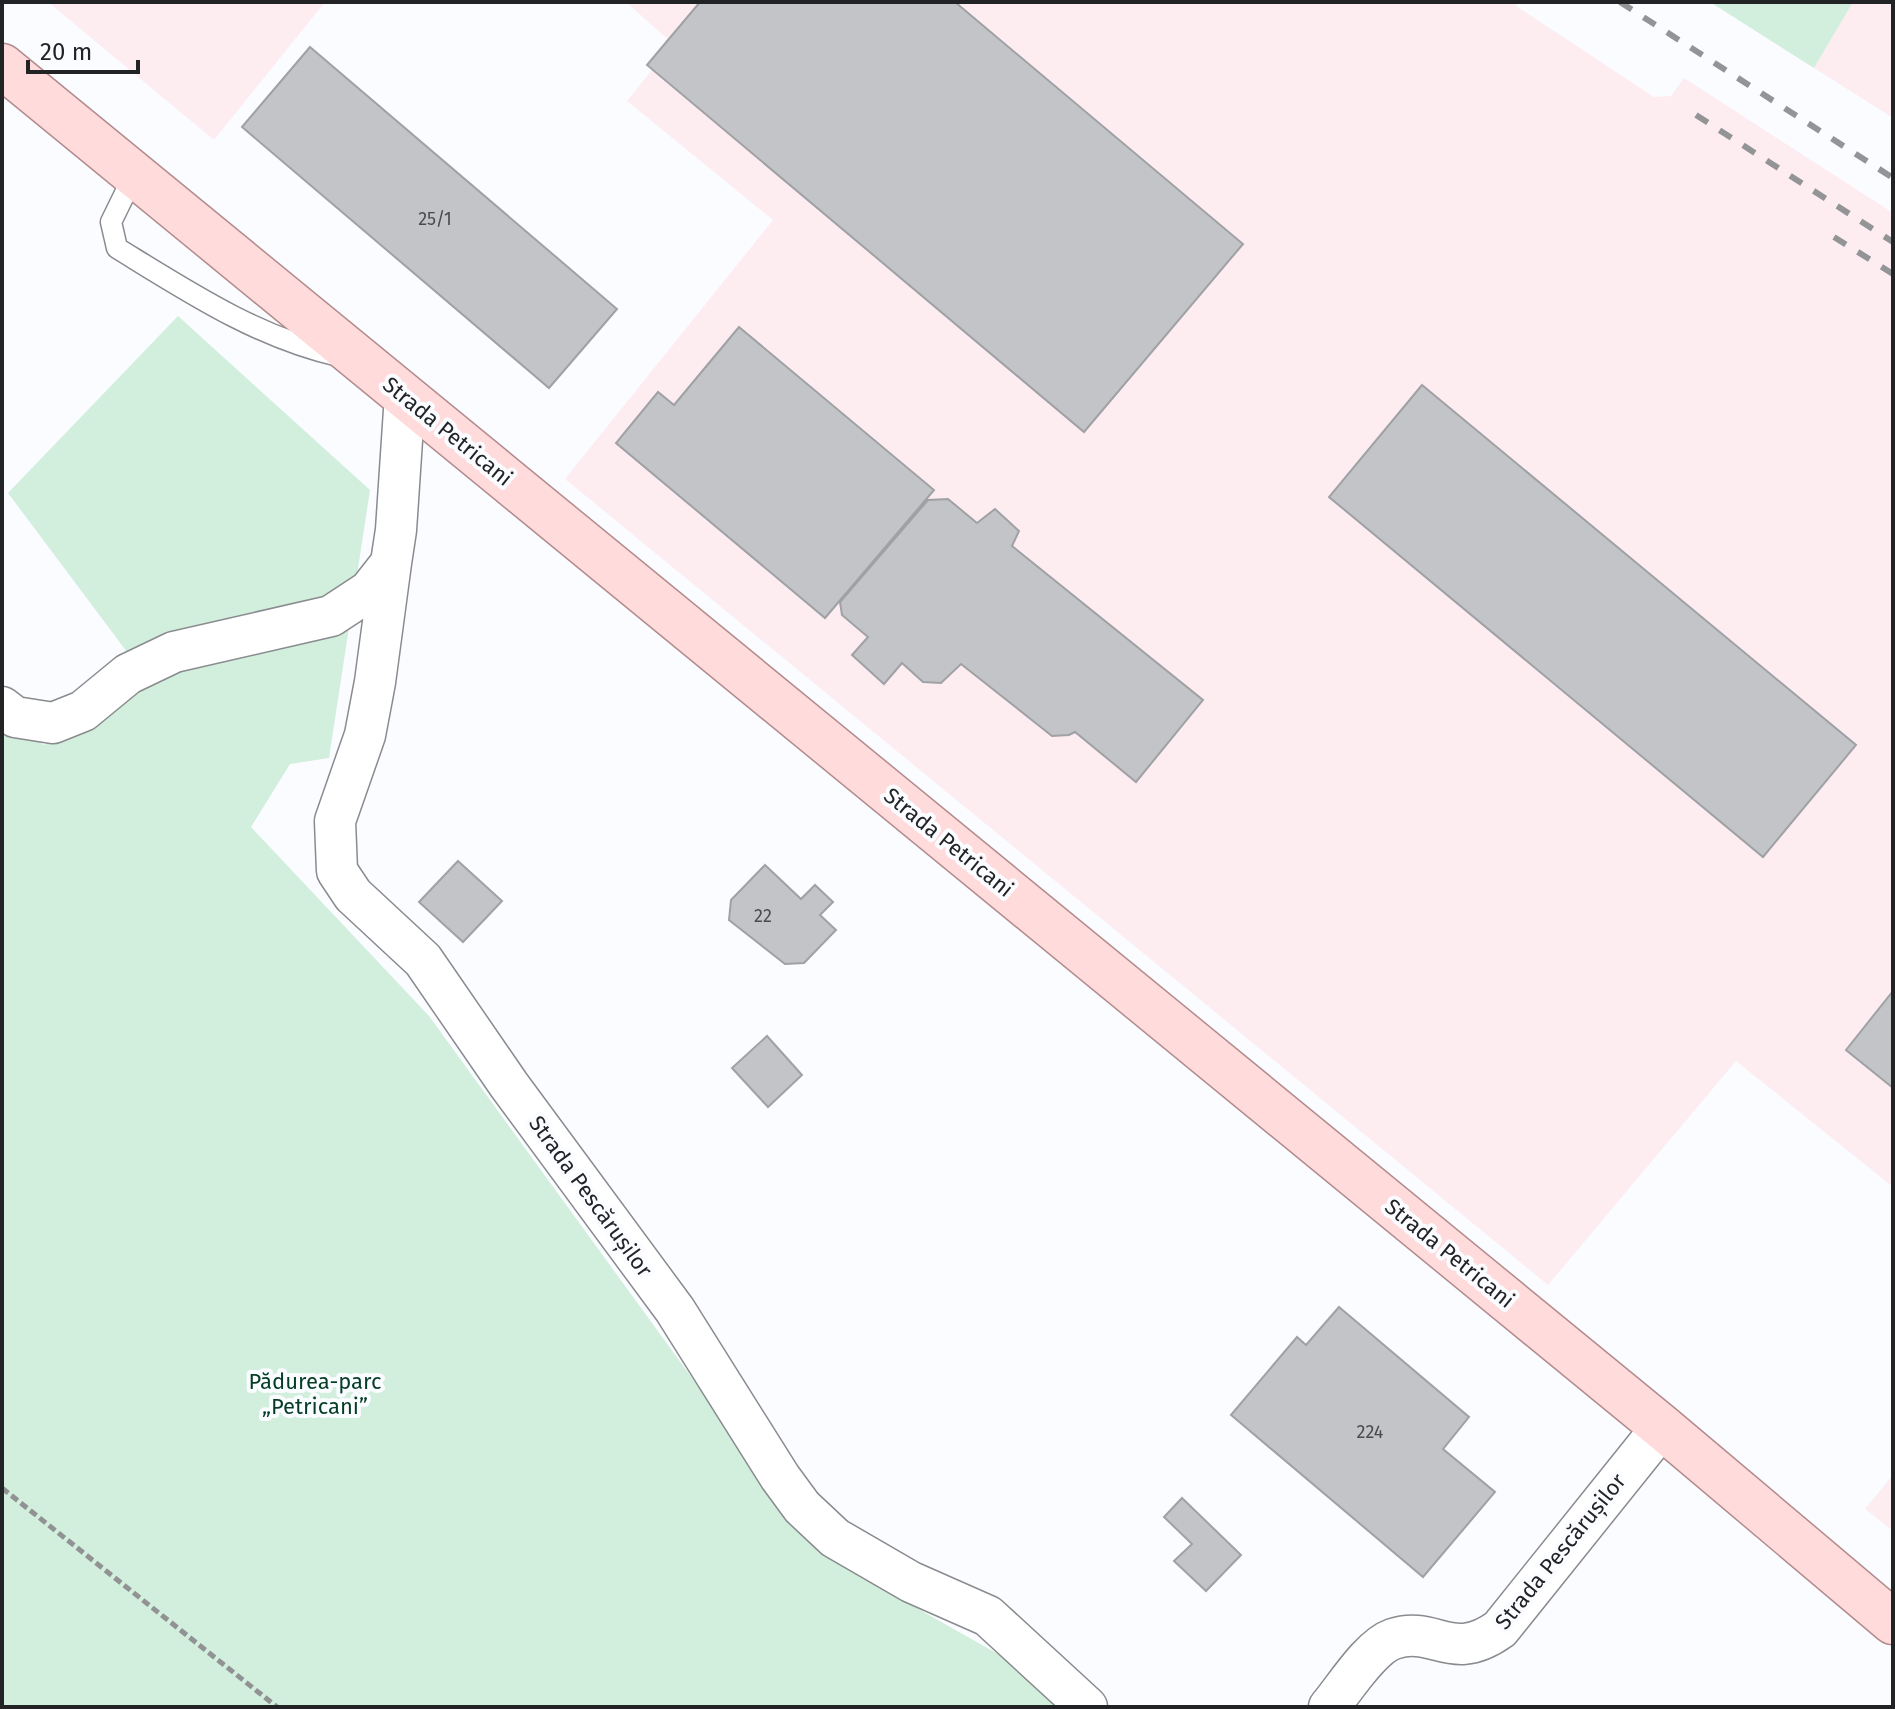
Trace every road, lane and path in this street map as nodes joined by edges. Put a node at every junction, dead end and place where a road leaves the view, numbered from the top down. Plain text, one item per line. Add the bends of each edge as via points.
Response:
1 (2, 66) edge
2 (134, 175) junction
3 (359, 360) junction
4 (405, 395) junction
5 (391, 563) junction
6 (2, 707) edge
7 (1662, 1427) junction
8 (2, 1488) edge
9 (1893, 1622) edge
10 (277, 1707) edge
11 (1087, 1707) edge
12 (1329, 1707) edge

1 - 2 main road, Strada Petricani
2 - 3 main road, Strada Petricani
2 - 3 lane via 111,222 117,248 260,330 306,349
3 - 4 main road, Strada Petricani
4 - 5 street, Strada Pescărușilor
4 - 7 main road, Strada Petricani
5 - 6 street via 369,591 331,616 174,652 128,674 83,711 53,723 15,717
5 - 11 street, Strada Pescărușilor via 365,735 335,821 337,871 353,895 423,960 675,1310 802,1507 835,1538 911,1582 988,1616
7 - 9 main road, Strada Petricani
7 - 12 street, Strada Pescărușilor via 1500,1629 1482,1642 1461,1646 1415,1636 1392,1640 1372,1654
8 - 10 path

